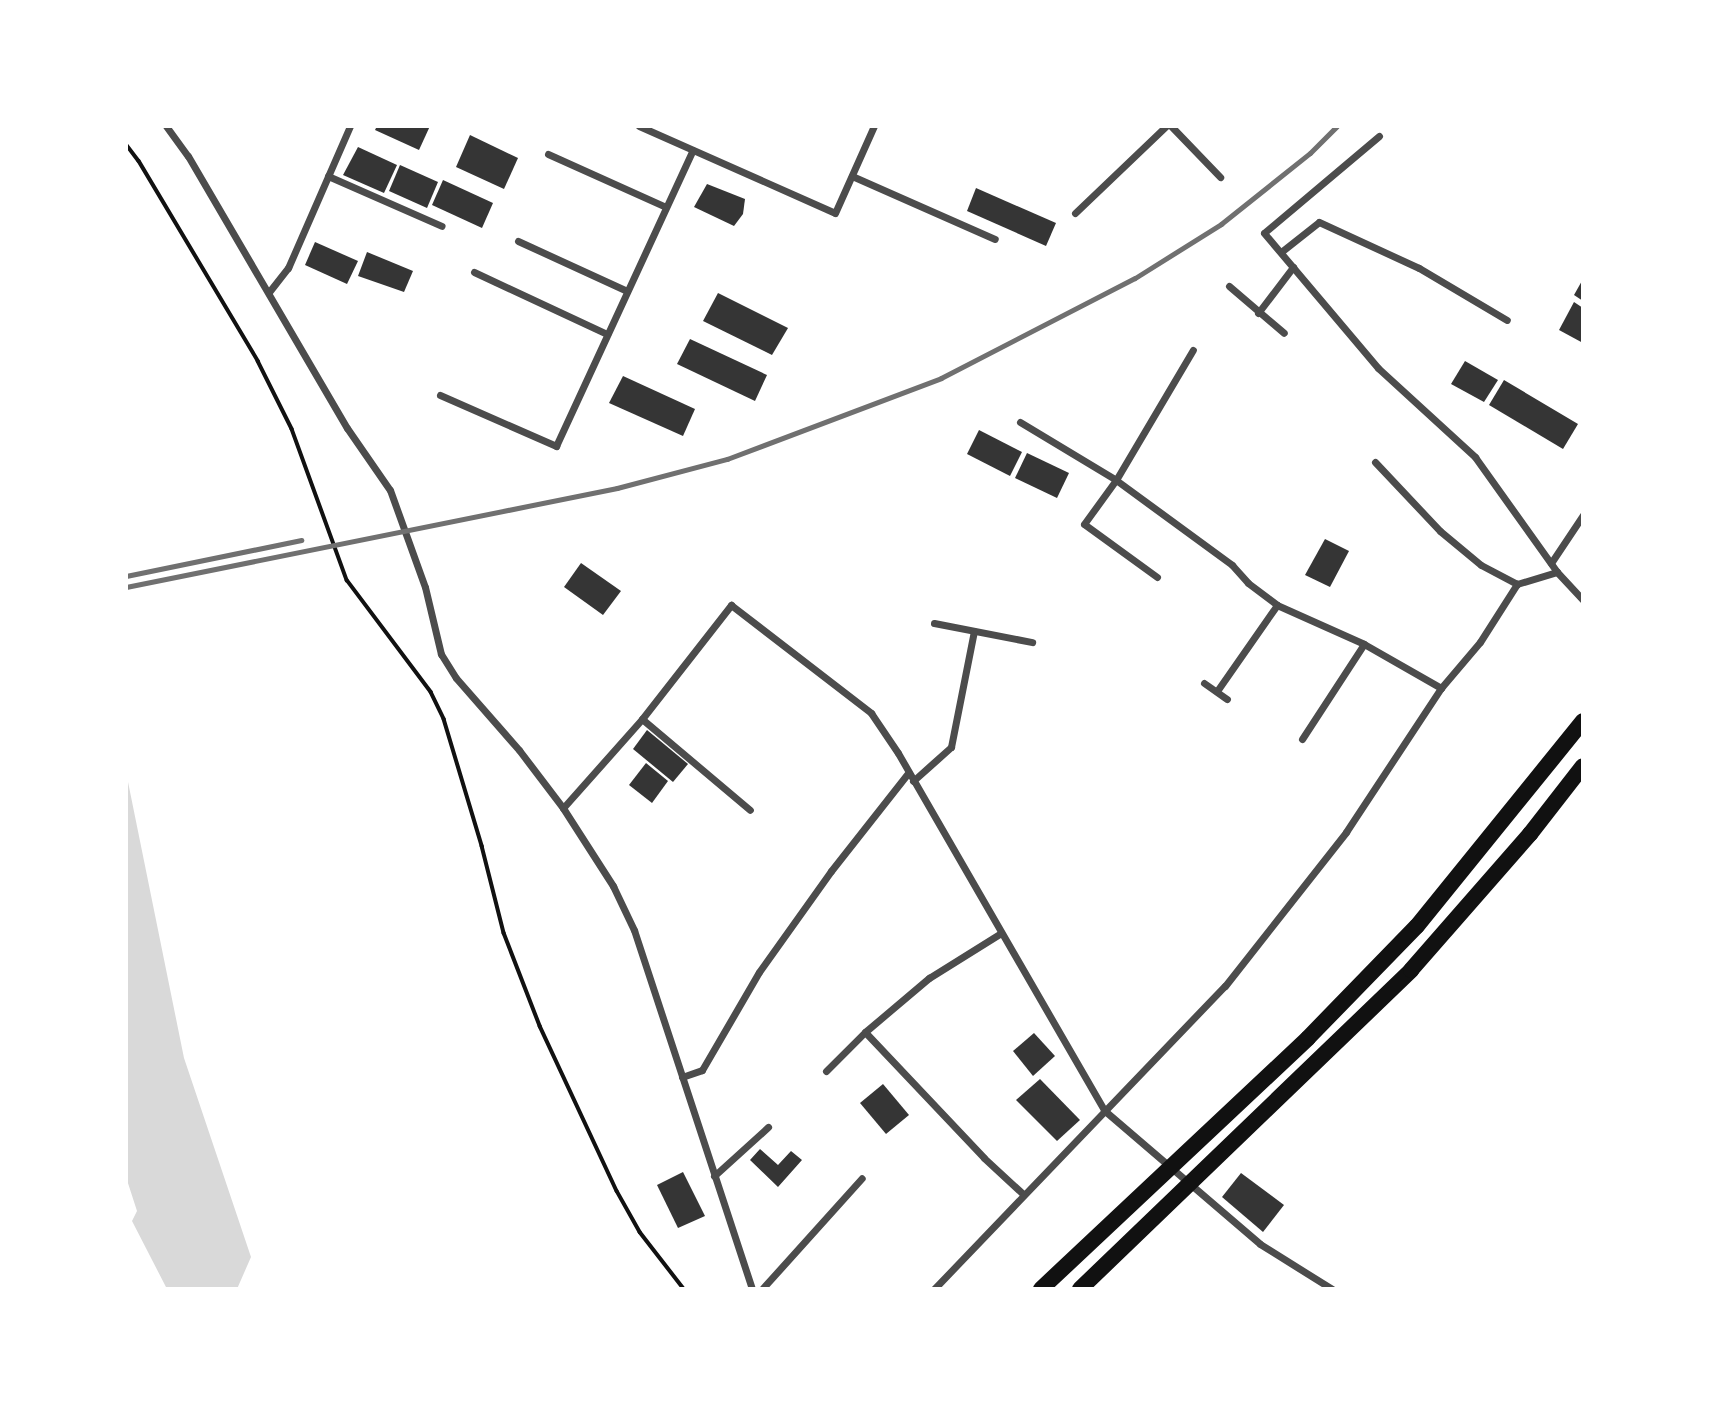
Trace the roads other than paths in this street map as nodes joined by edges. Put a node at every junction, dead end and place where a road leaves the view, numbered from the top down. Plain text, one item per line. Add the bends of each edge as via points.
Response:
1 (166, 126) edge
2 (350, 126) edge
3 (639, 126) edge
4 (874, 126) edge
5 (1169, 126) edge
6 (1379, 136) dead end
7 (693, 150) junction
8 (548, 154) dead end
9 (328, 176) junction
10 (852, 176) junction
11 (1220, 177) dead end
12 (666, 207) junction
13 (1075, 213) dead end
14 (442, 226) dead end
15 (995, 239) dead end
16 (519, 241) dead end
17 (1281, 252) junction
18 (1293, 267) junction
19 (474, 272) dead end
20 (1229, 286) dead end
21 (627, 291) junction
22 (269, 292) junction
23 (1258, 313) junction
24 (1507, 320) dead end
25 (1284, 333) dead end
26 (607, 334) junction
27 (1193, 350) dead end
28 (440, 395) dead end
29 (1020, 422) dead end
30 (1375, 462) dead end
31 (1116, 480) junction
32 (1583, 515) edge
33 (1551, 563) junction
34 (1557, 572) junction
35 (1157, 577) dead end
36 (1517, 584) junction
37 (1583, 600) edge
38 (1277, 605) junction
39 (934, 623) dead end
40 (974, 631) junction
41 (1032, 642) dead end
42 (1364, 644) junction
43 (1204, 683) dead end
44 (1441, 688) junction
45 (1217, 691) junction
46 (1227, 699) dead end
47 (642, 719) junction
48 (1583, 721) edge
49 (1302, 739) dead end
50 (1583, 766) edge
51 (908, 774) junction
52 (913, 781) junction
53 (563, 808) junction
54 (750, 810) dead end
55 (1001, 933) junction
56 (865, 1032) junction
57 (826, 1071) dead end
58 (682, 1077) junction
59 (1105, 1111) junction
60 (768, 1127) dead end
61 (1171, 1168) junction
62 (714, 1176) junction
63 (862, 1178) dead end
64 (1191, 1185) junction
65 (1023, 1194) junction
66 (752, 1289) edge
67 (762, 1289) edge
68 (934, 1289) edge
69 (1041, 1289) edge
70 (1080, 1289) edge
71 (1332, 1289) edge

1 - 22 street
2 - 9 street
3 - 7 street
4 - 10 street
5 - 11 street
5 - 13 street
6 - 17 street via 1264,233
7 - 10 street via 835,214
7 - 12 street
8 - 12 street
9 - 14 street
9 - 22 street via 288,268
10 - 15 street
12 - 21 street
16 - 21 street
17 - 18 street
17 - 24 street via 1319,222 1419,268
18 - 23 street
18 - 33 street via 1378,368 1475,457
19 - 26 street
20 - 23 street
21 - 26 street
22 - 53 street via 348,428 390,490 425,587 442,654 456,678
23 - 25 street
26 - 28 street via 555,446
27 - 31 street
29 - 31 street
30 - 36 street via 1440,531 1481,565
31 - 35 street via 1084,524
31 - 38 street via 1232,565
32 - 33 street
33 - 34 street
34 - 36 street
34 - 37 street
36 - 44 street via 1480,642
38 - 42 street
38 - 45 street
39 - 40 street
40 - 41 street
40 - 52 street via 951,747
42 - 44 street
42 - 49 street
43 - 45 street
44 - 59 street via 1346,832 1285,914 1226,986
45 - 46 street
47 - 51 street via 731,606 856,699 870,713
47 - 53 street
47 - 54 street
48 - 61 main road via 1417,926
50 - 64 main road via 1411,970
51 - 52 street
51 - 58 street via 759,972 702,1070
52 - 55 street
53 - 58 street via 613,886 634,930
55 - 56 street via 929,978
55 - 59 street
56 - 57 street
56 - 65 street
58 - 62 street
59 - 61 street
59 - 65 street
60 - 62 street
61 - 64 street
61 - 69 main road
62 - 66 street
63 - 67 street
64 - 70 main road
64 - 71 street via 1261,1244
65 - 68 street

